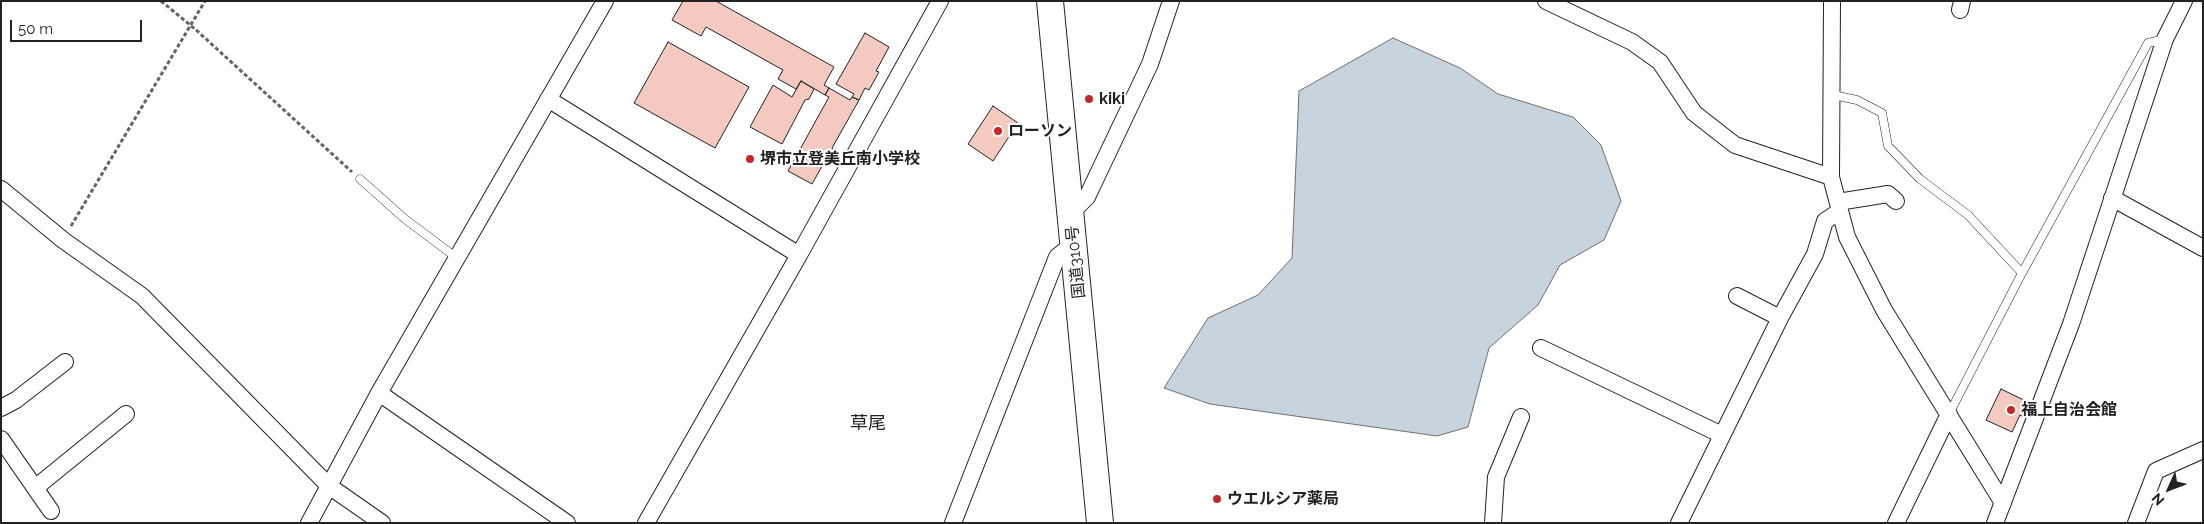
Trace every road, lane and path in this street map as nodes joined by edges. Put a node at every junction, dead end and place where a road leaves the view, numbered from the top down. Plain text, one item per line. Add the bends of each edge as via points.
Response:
1 (161, 1) edge
2 (205, 1) edge
3 (605, 1) edge
4 (940, 1) edge
5 (1050, 1) edge
6 (1171, 1) edge
7 (1546, 1) edge
8 (1832, 1) edge
9 (2184, 1) edge
10 (191, 27) junction
11 (2165, 39) junction
12 (1833, 95) junction
13 (548, 99) junction
14 (1831, 177) junction
15 (360, 179) joint
16 (1, 189) edge
17 (2112, 198) junction
18 (1896, 200) dead end
19 (1839, 206) junction
20 (1071, 213) junction
21 (63, 240) junction
22 (1074, 243) junction
23 (2203, 248) edge
24 (799, 256) junction
25 (456, 258) junction
26 (2022, 273) junction
27 (1738, 296) dead end
28 (1780, 318) junction
29 (1541, 348) dead end
30 (65, 362) dead end
31 (379, 393) junction
32 (1, 408) edge
33 (126, 414) dead end
34 (1949, 414) junction
35 (1521, 417) dead end
36 (1722, 435) junction
37 (1, 439) edge
38 (2203, 450) edge
39 (328, 486) junction
40 (35, 488) junction
41 (2002, 503) junction
42 (51, 511) dead end
43 (308, 523) edge
44 (382, 523) edge
45 (567, 523) edge
46 (646, 523) edge
47 (953, 523) edge
48 (1100, 523) edge
49 (1492, 523) edge
50 (1679, 523) edge
51 (1896, 523) edge
52 (1995, 523) edge
53 (2136, 523) edge

1 - 10 path
2 - 10 path
3 - 13 street
4 - 24 street
5 - 20 highway, 国道310号
6 - 20 street via 1150,64 1087,198
7 - 14 street via 1632,42 1660,62 1694,113 1735,145
8 - 12 street
9 - 11 street
10 - 15 path
10 - 21 path
11 - 17 street
11 - 26 lane via 2148,43
12 - 14 street
12 - 26 lane via 1857,100 1882,113 1888,146 1920,179 1968,215
13 - 24 street
13 - 25 street
14 - 19 street
15 - 25 lane
16 - 21 street
17 - 23 street
17 - 41 street via 2071,324
18 - 19 street via 1888,194
19 - 28 street via 1825,221 1815,254
19 - 34 street via 1847,237 1884,310
20 - 22 highway, 国道310号
21 - 39 street via 142,296
22 - 47 street via 1057,257
22 - 48 highway, 国道310号
24 - 46 street
25 - 31 street
26 - 34 lane
27 - 28 street
28 - 36 street
29 - 36 street
30 - 32 street
31 - 39 street
31 - 45 street
33 - 40 street
34 - 41 street
34 - 51 street
35 - 49 street via 1496,478
36 - 50 street
37 - 40 street
38 - 53 street via 2156,470
39 - 43 street
39 - 44 street
40 - 42 street
41 - 52 street

